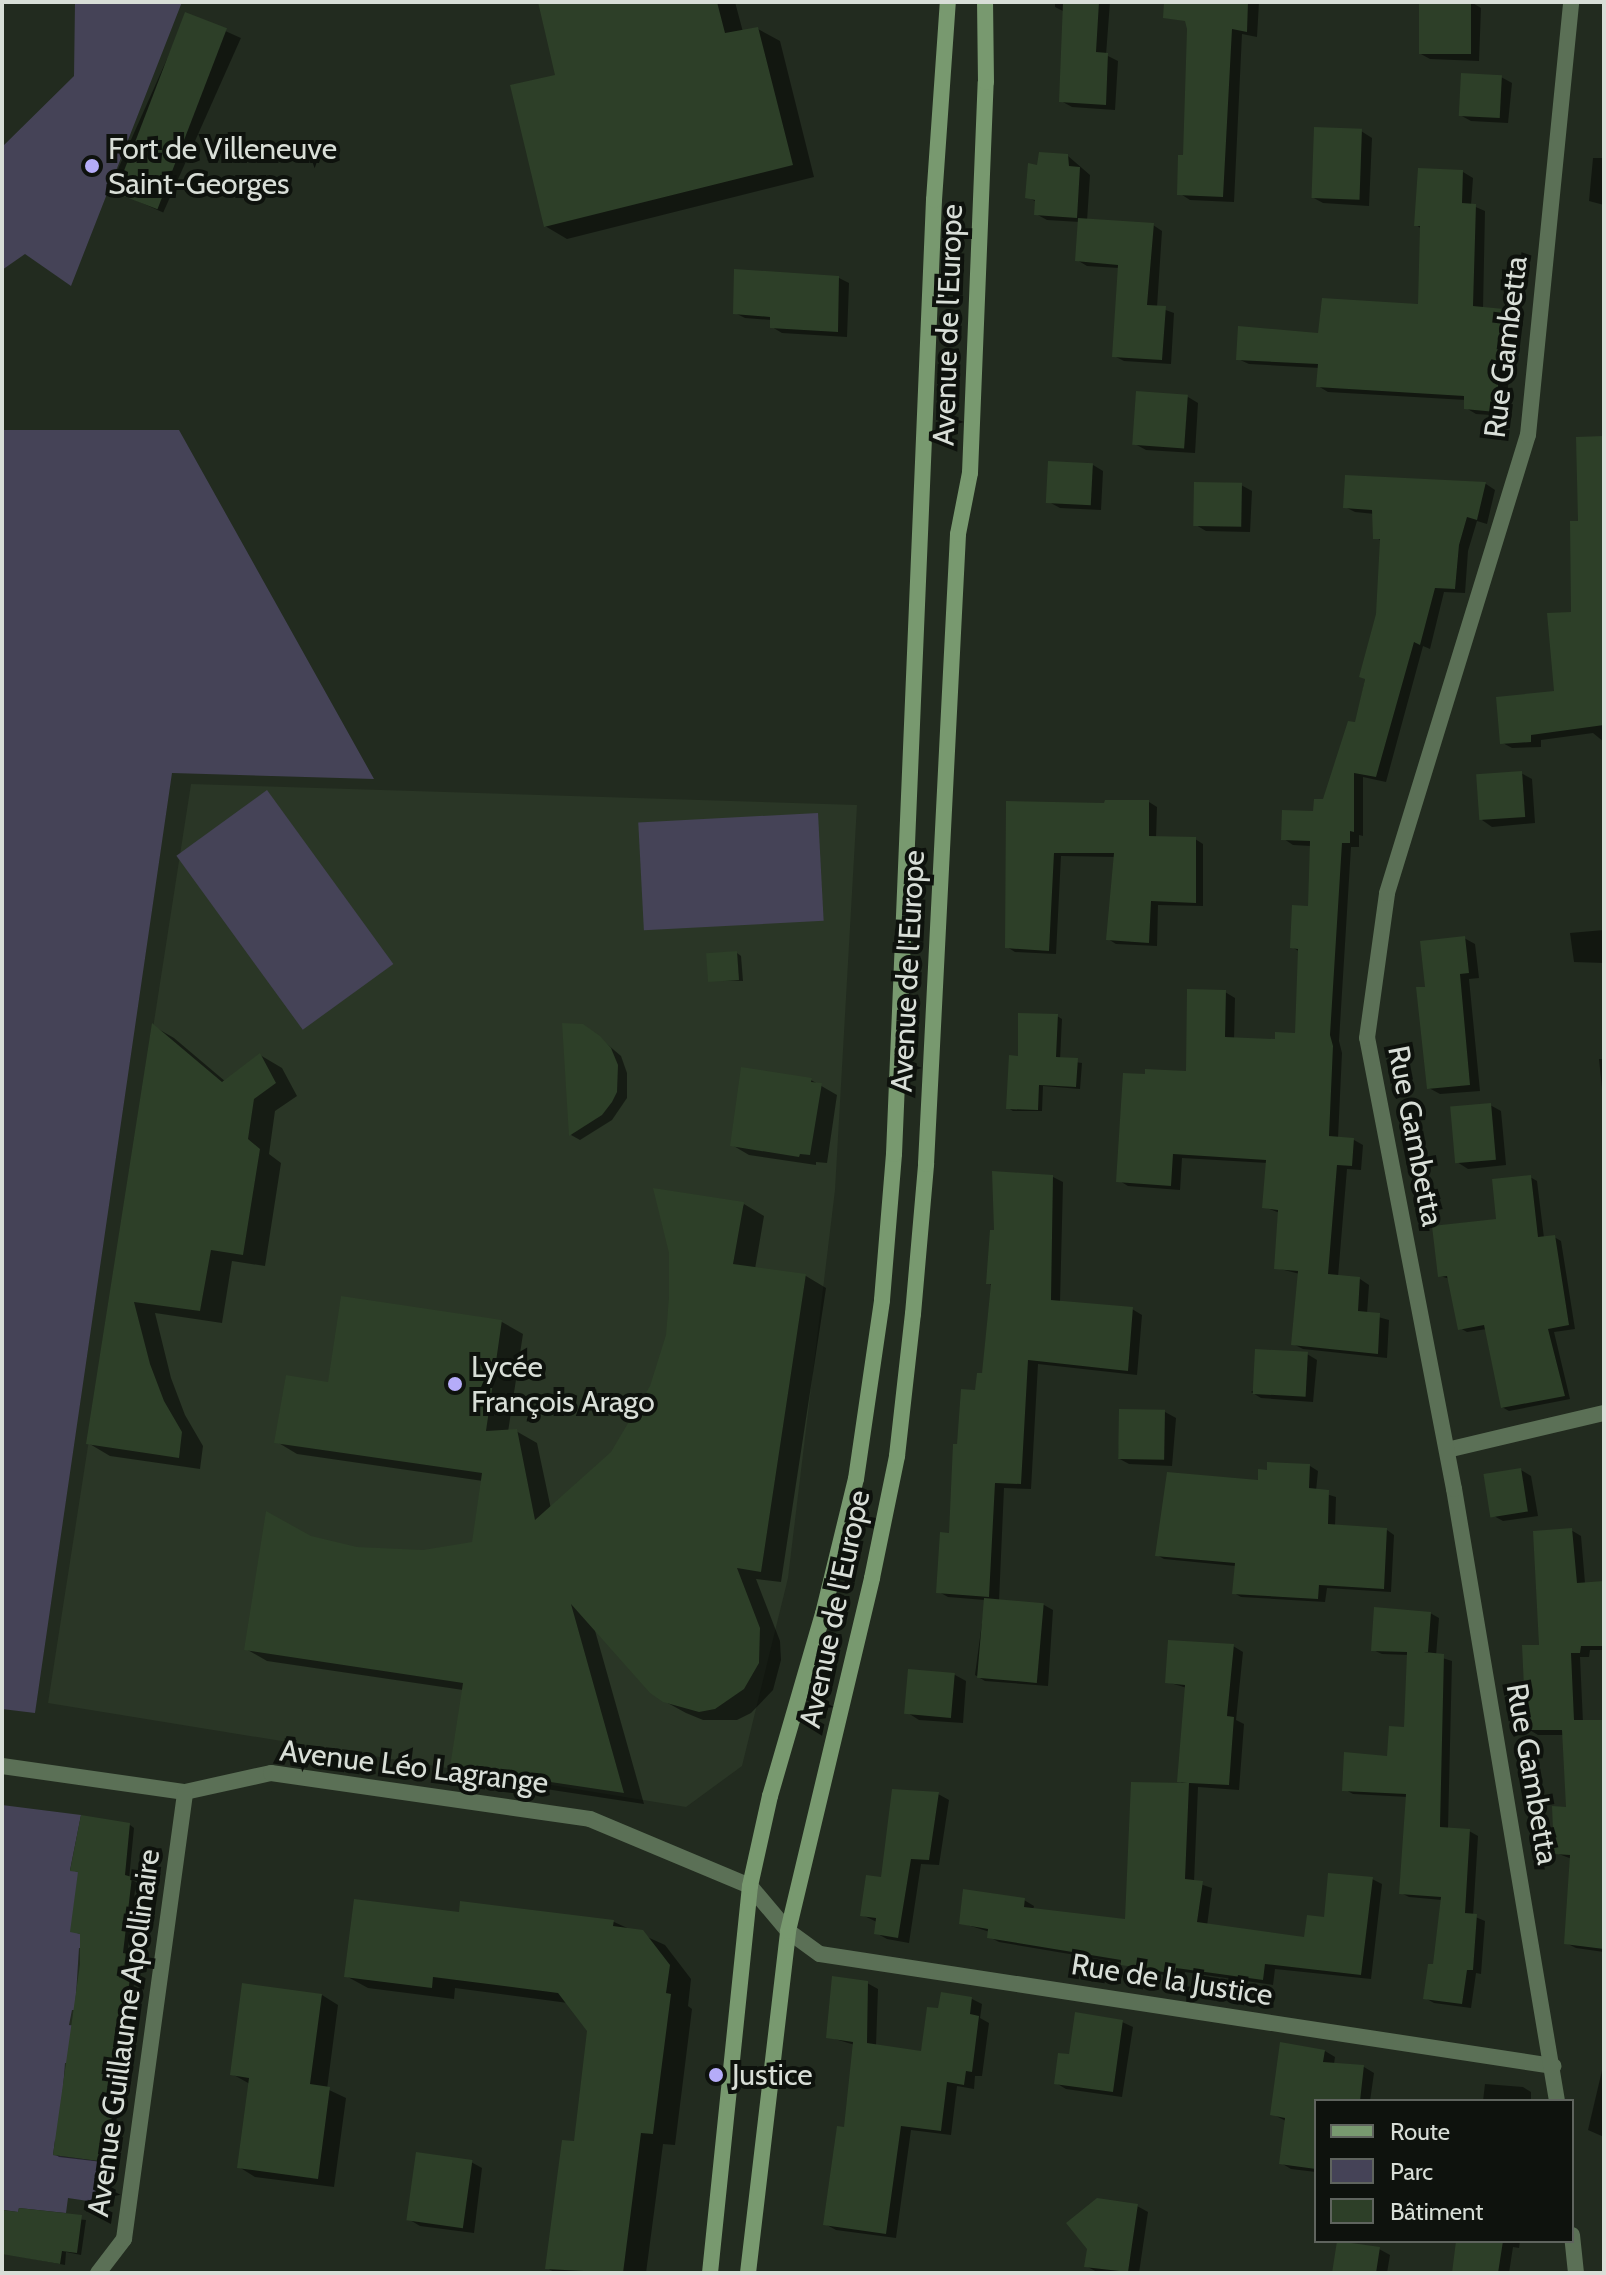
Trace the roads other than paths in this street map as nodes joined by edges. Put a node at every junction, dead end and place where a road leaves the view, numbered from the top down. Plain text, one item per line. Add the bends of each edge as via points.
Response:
1 (948, 2) edge
2 (985, 2) edge
3 (1571, 2) edge
4 (1604, 1413) edge
5 (1447, 1450) junction
6 (2, 1766) edge
7 (185, 1792) junction
8 (750, 1886) junction
9 (788, 1931) junction
10 (1553, 2066) junction
11 (1557, 2099) edge
12 (1573, 2243) edge
13 (98, 2273) edge
14 (710, 2273) edge
15 (748, 2273) edge
16 (1576, 2273) edge

1 - 8 main road, Avenue de l'Europe via 934,200 895,1138 882,1300 856,1479
2 - 9 main road, Avenue de l'Europe via 970,473 958,534 926,1164 913,1314 897,1456
3 - 5 street, Rue Gambetta via 1528,435 1387,893 1367,1038
4 - 5 street
5 - 10 street, Rue Gambetta
6 - 7 street, Avenue Léo Lagrange
7 - 8 street, Avenue Léo Lagrange via 271,1773 590,1819
7 - 13 street, Avenue Guillaume Apollinaire via 124,2239
8 - 9 street, Avenue Léo Lagrange
8 - 14 main road, Avenue de l'Europe
9 - 10 street, Rue de la Justice via 820,1954
9 - 15 main road, Avenue de l'Europe
10 - 11 street, Rue Gambetta
12 - 16 street

